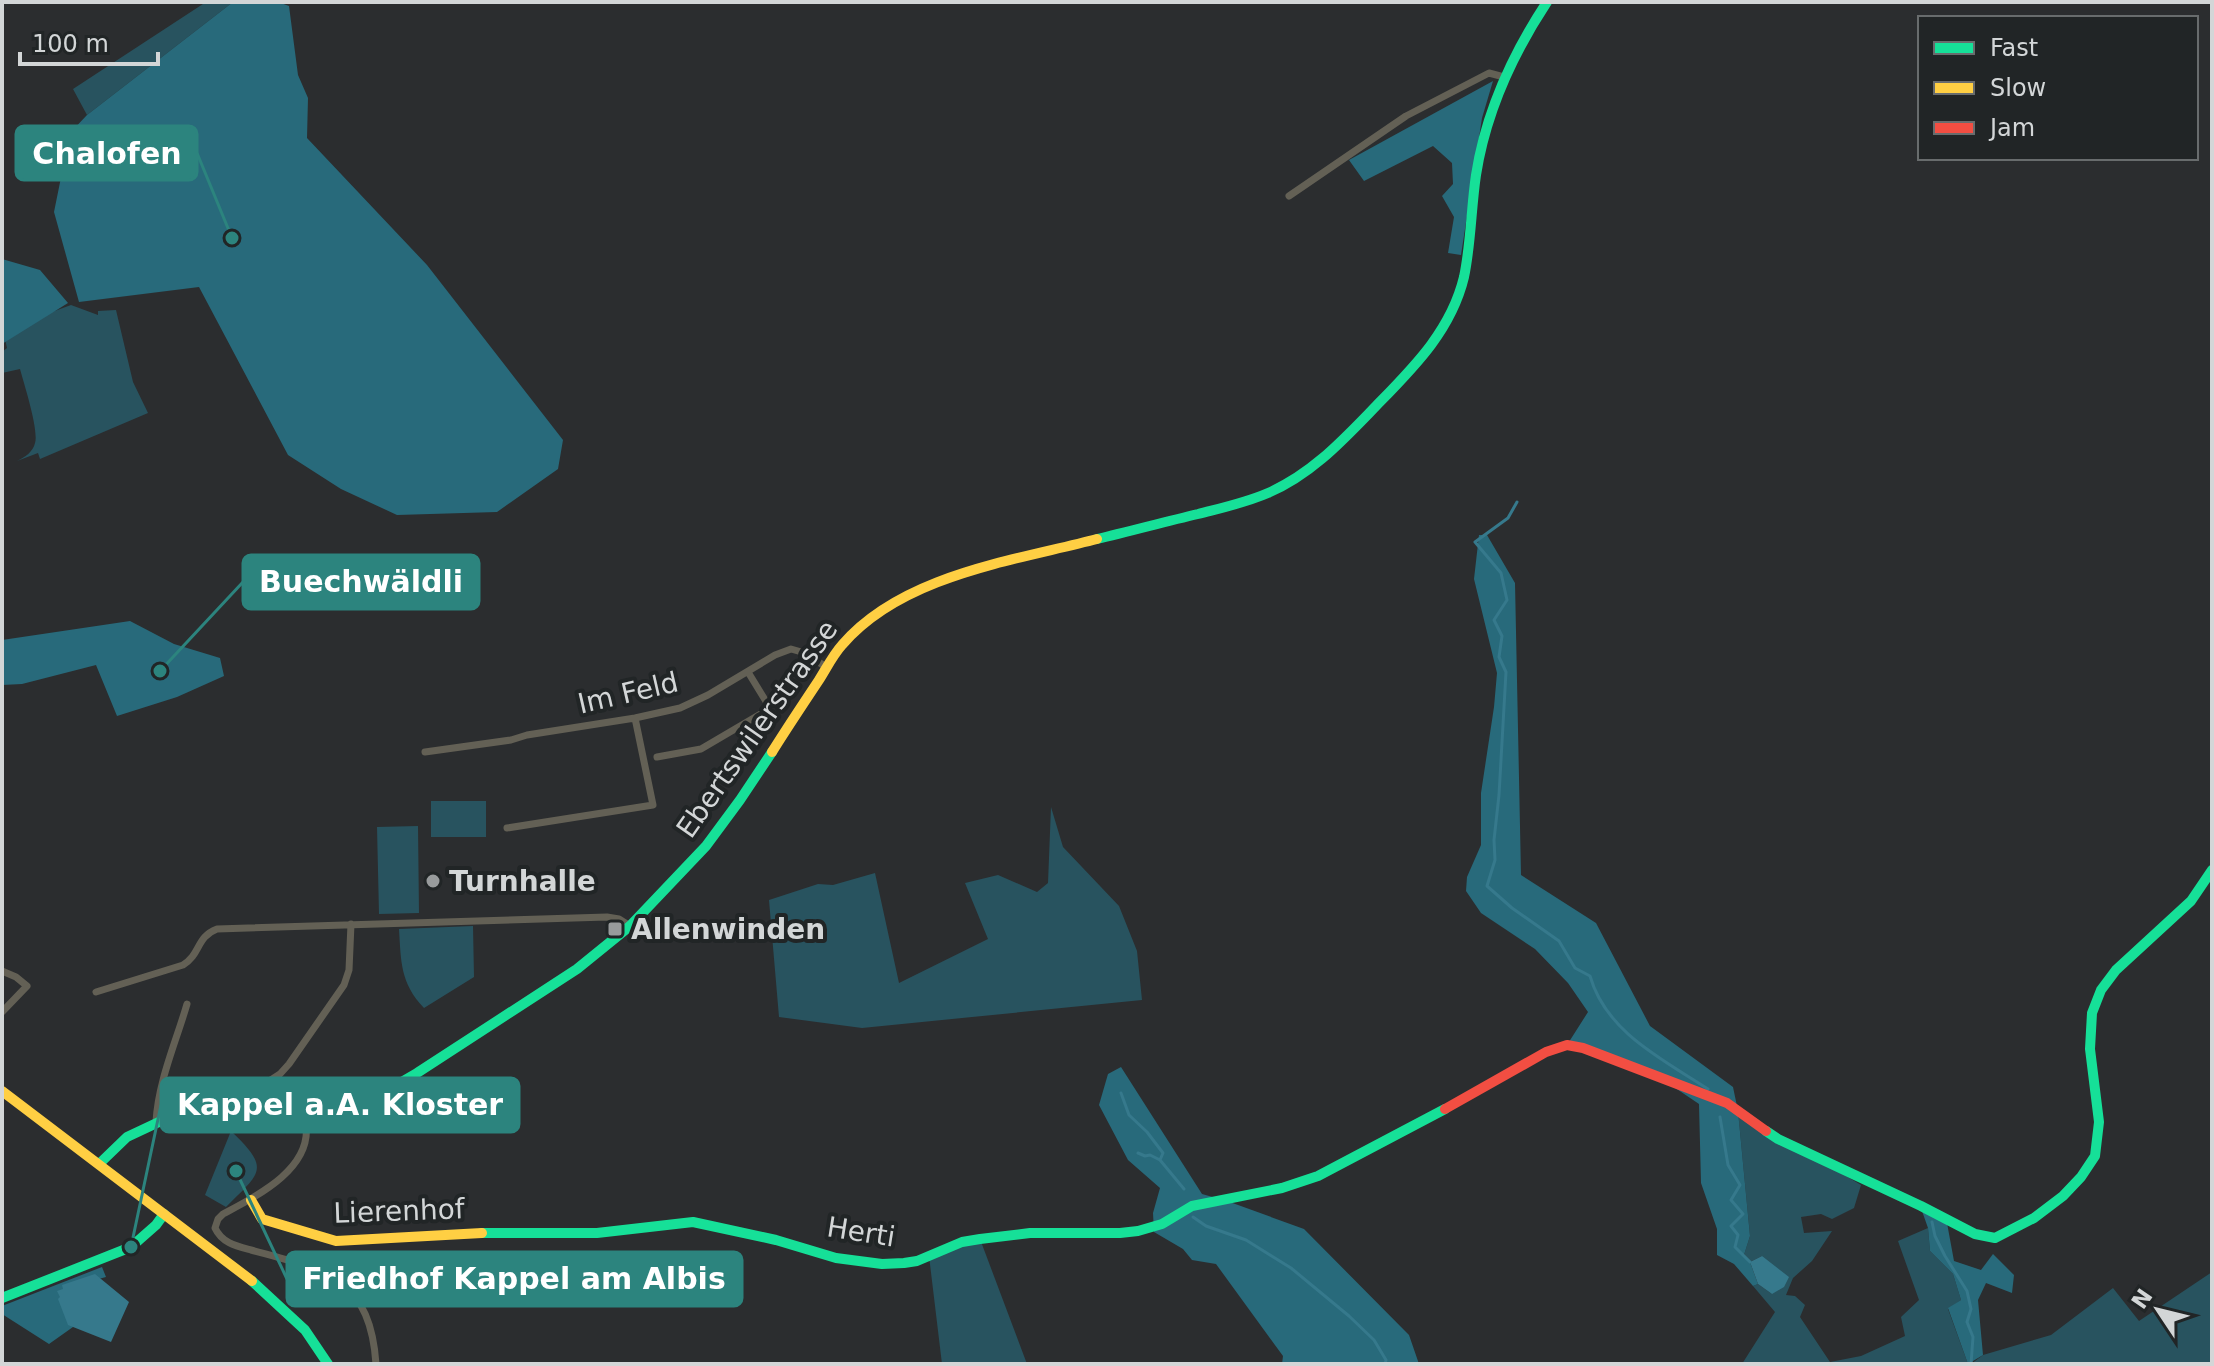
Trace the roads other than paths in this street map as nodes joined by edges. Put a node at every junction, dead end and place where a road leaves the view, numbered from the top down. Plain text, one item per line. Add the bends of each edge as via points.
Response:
1 (1547, 2) edge
2 (1504, 77) junction
3 (1289, 196) dead end
4 (826, 667) junction
5 (748, 672) junction
6 (635, 718) junction
7 (425, 752) dead end
8 (657, 757) dead end
9 (507, 828) dead end
10 (2212, 870) edge
11 (351, 924) junction
12 (630, 926) junction
13 (2, 971) edge
14 (96, 992) dead end
15 (187, 1004) dead end
16 (2, 1012) edge
17 (2, 1091) edge
18 (242, 1120) junction
19 (156, 1122) junction
20 (306, 1124) junction
21 (99, 1164) junction
22 (251, 1200) junction
23 (164, 1214) junction
24 (563, 1233) joint
25 (2, 1298) edge
26 (328, 1364) edge
27 (376, 1364) edge

1 - 2 street, Ebertswilerstrasse
2 - 3 street via 1489,73 1406,116
2 - 4 street, Ebertswilerstrasse via 1480,149 1463,276 1447,323 1422,359 1322,461 1284,487 1247,501 914,590 858,628
4 - 5 street, Im Feld via 791,649
4 - 12 street, Ebertswilerstrasse via 721,827
5 - 6 street, Im Feld via 680,708
5 - 8 street via 767,703 764,712 701,749
6 - 7 street, Im Feld
6 - 9 street via 653,805
10 - 24 street, Herti via 2191,901 2101,990 2092,1013 2090,1049 2099,1122 2095,1156 2063,1196 1995,1238 1975,1234 1778,1139 1727,1103 1567,1045 1318,1176 1192,1206 1138,1231 980,1239 917,1261 882,1264 836,1258 693,1222
11 - 12 street via 607,917
11 - 14 street via 217,929 206,933 183,965
11 - 18 street via 349,970 337,997 280,1074 246,1096
12 - 20 street, Ebertswilerstrasse via 539,995 417,1073 350,1112
13 - 16 street via 27,986
15 - 19 street via 163,1079
17 - 21 street
18 - 19 street, Ebertswilerstrasse via 187,1117
18 - 20 street, Ebertswilerstrasse
19 - 21 street, Ebertswilerstrasse via 127,1136
20 - 22 street via 300,1158
21 - 23 street
22 - 24 street, Lierenhof via 262,1219 336,1241
22 - 27 street via 223,1214 215,1228 218,1233 232,1245 297,1263 346,1285 370,1324
23 - 25 street via 131,1247
23 - 26 street via 286,1310

